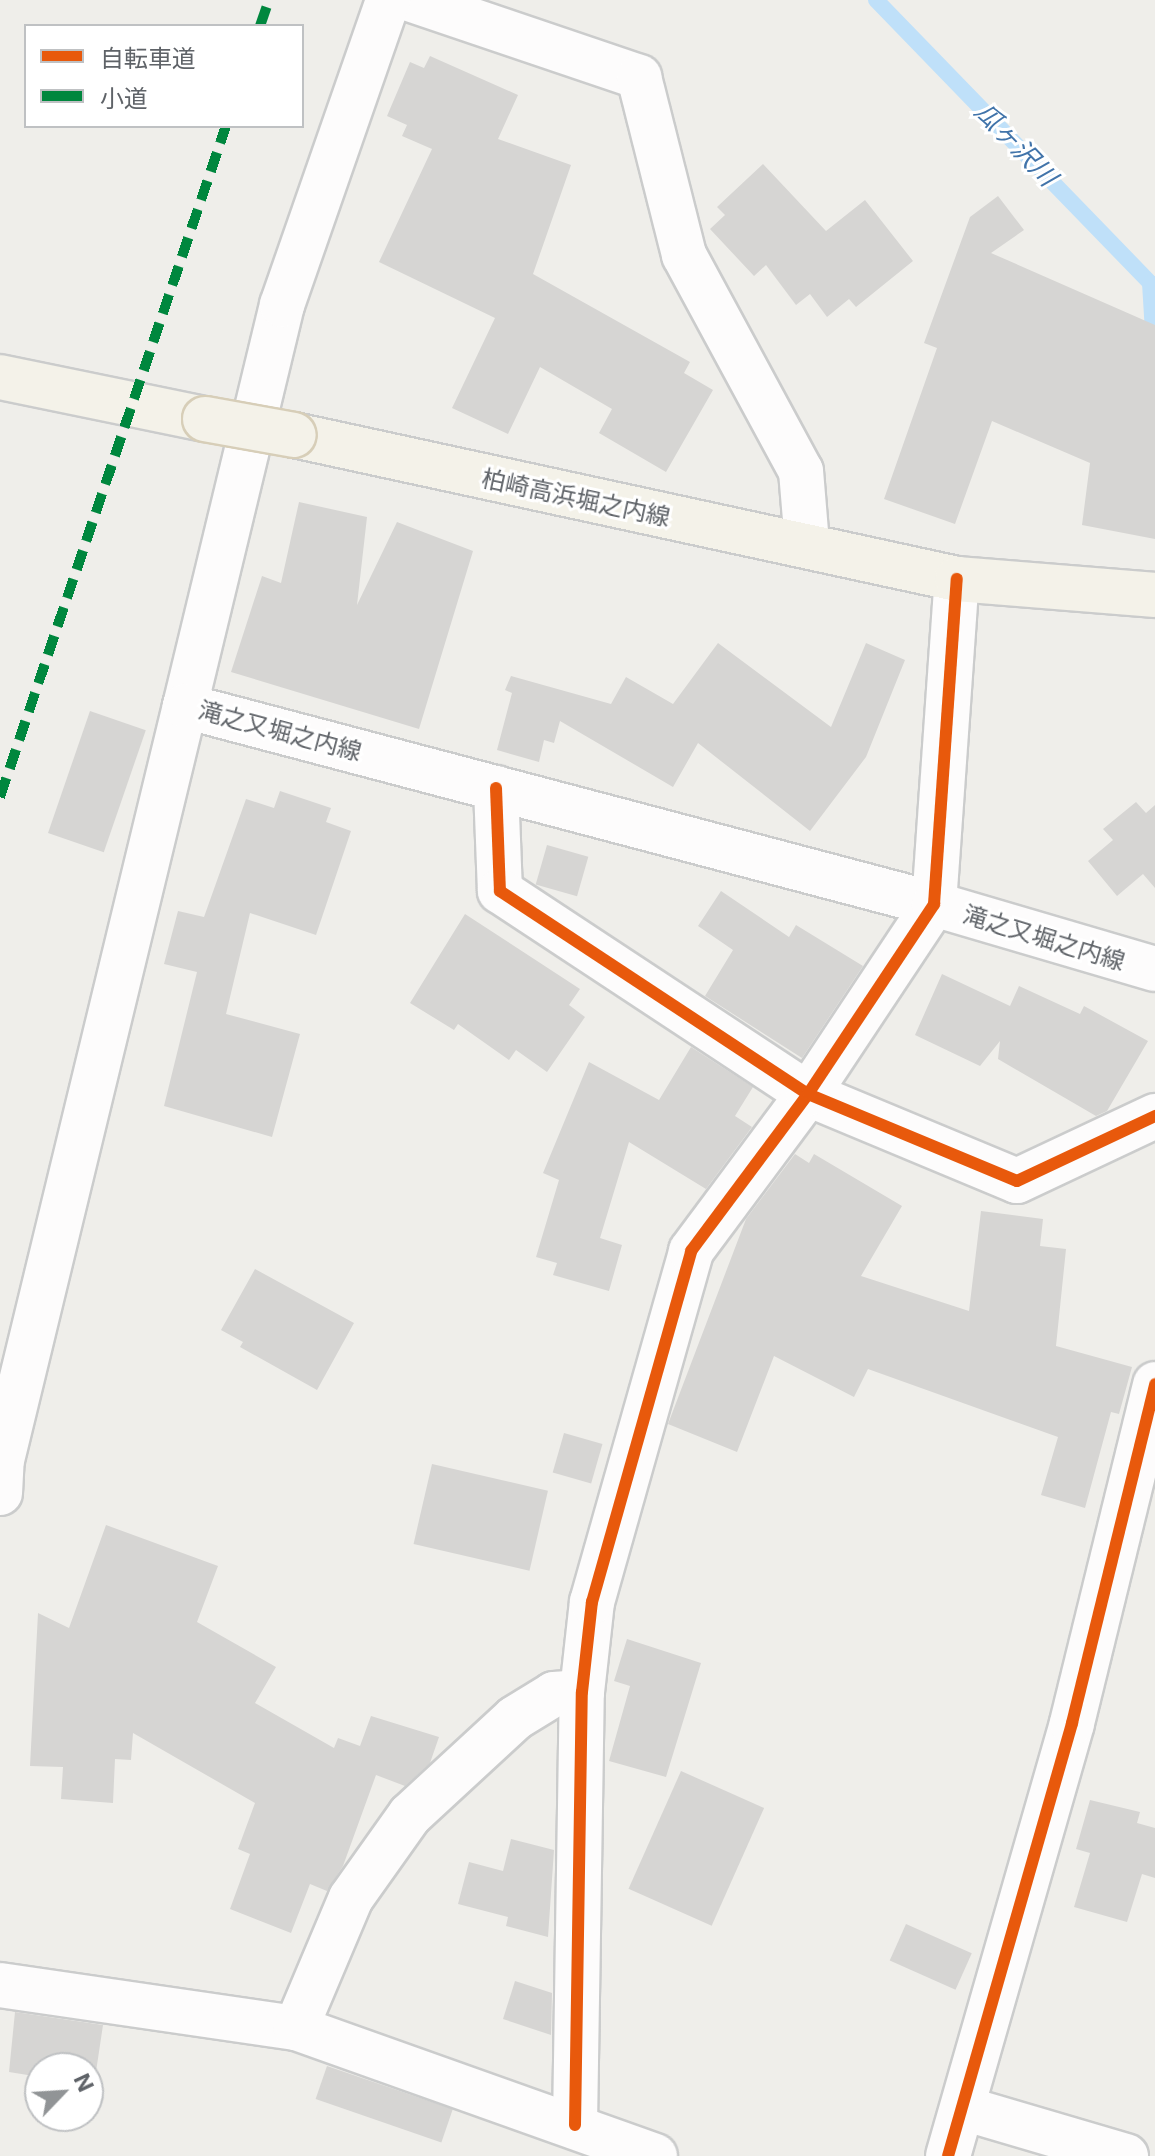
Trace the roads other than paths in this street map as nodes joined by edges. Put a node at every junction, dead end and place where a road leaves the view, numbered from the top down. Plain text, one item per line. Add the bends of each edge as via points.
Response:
1 (388, 0) edge
2 (412, 0) edge
3 (0, 377) edge
4 (807, 544) junction
5 (957, 579) junction
6 (1155, 595) edge
7 (185, 706) junction
8 (496, 788) junction
9 (934, 904) junction
10 (1155, 969) edge
11 (808, 1094) junction
12 (1155, 1116) edge
13 (1155, 1384) edge
14 (0, 1493) edge
15 (582, 1692) junction
16 (0, 1985) edge
17 (296, 2028) junction
18 (963, 2108) junction
19 (575, 2125) junction
20 (655, 2156) edge
21 (948, 2156) edge
22 (1126, 2156) edge

1 - 7 street via 282,305
2 - 4 street via 639,77 684,255 801,471
3 - 4 main road, 柏崎高浜堀之内線, bridge
4 - 5 main road, 柏崎高浜堀之内線
5 - 6 main road, 柏崎高浜堀之内線
5 - 9 street
7 - 8 street, 滝之又堀之内線
7 - 14 street, 滝之又堀之内線 via 2,1460
8 - 9 street, 滝之又堀之内線
8 - 11 street via 500,891
9 - 10 street, 滝之又堀之内線
9 - 11 street
11 - 12 street via 1017,1181
11 - 15 street via 691,1251 592,1602
13 - 18 street via 1072,1723
15 - 17 street via 554,1694 515,1718 410,1815 351,1898
15 - 19 street
16 - 17 street
17 - 19 street
18 - 21 street
18 - 22 street
19 - 20 street

